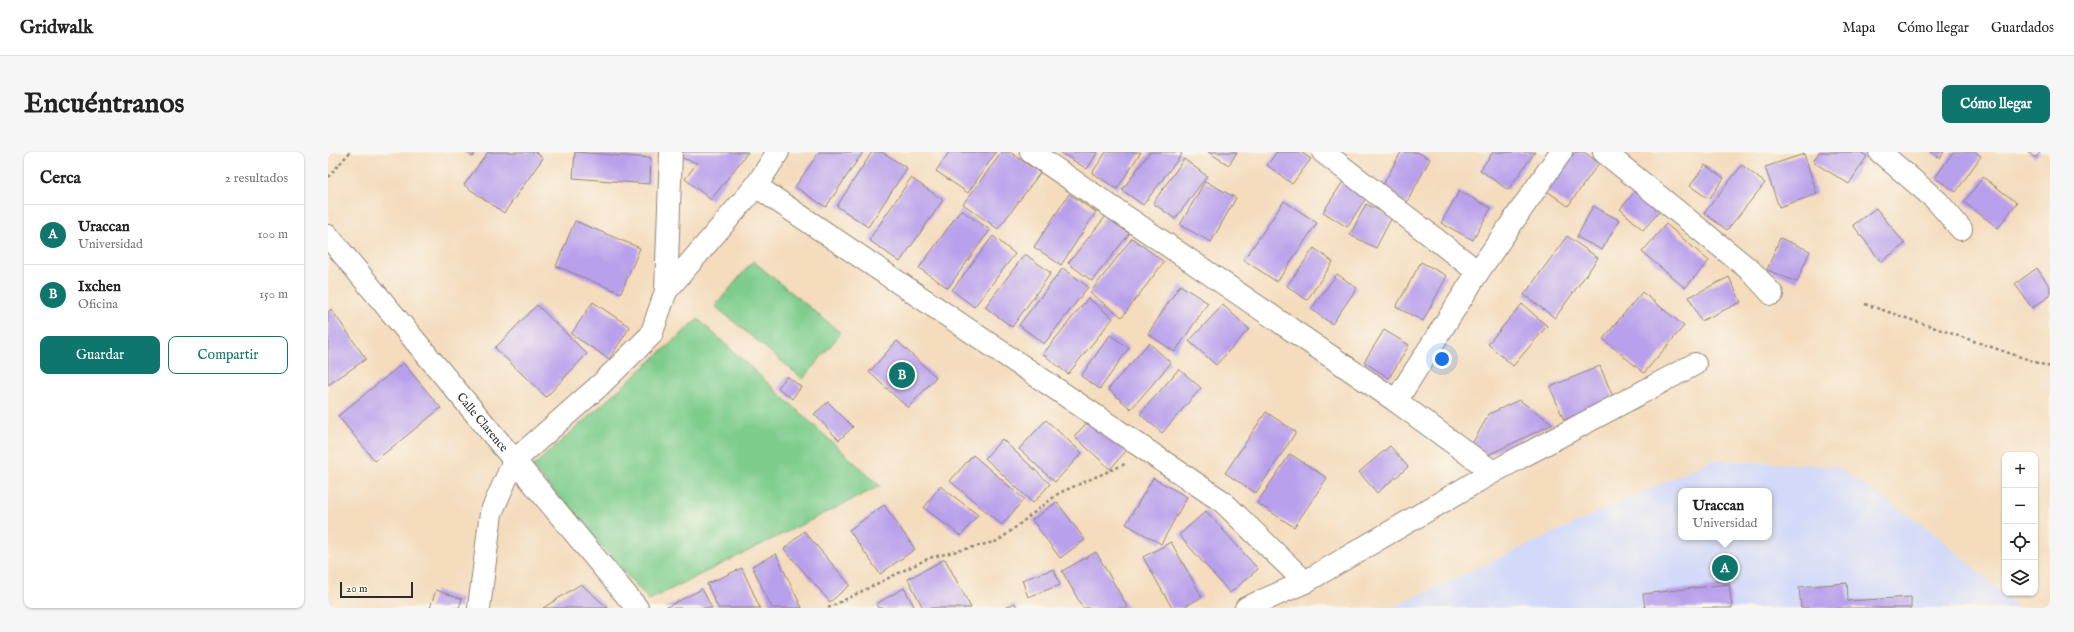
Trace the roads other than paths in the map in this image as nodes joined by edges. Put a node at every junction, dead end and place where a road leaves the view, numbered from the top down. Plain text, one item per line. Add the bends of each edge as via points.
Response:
1 (671, 152) edge
2 (778, 152) edge
3 (1031, 152) edge
4 (1323, 152) edge
5 (1561, 152) edge
6 (1604, 152) edge
7 (1880, 152) edge
8 (756, 186) junction
9 (1961, 228) dead end
10 (328, 236) edge
11 (1478, 272) junction
12 (666, 292) junction
13 (1772, 294) dead end
14 (1695, 364) dead end
15 (1396, 401) junction
16 (514, 461) junction
17 (1492, 472) junction
18 (1306, 582) junction
19 (479, 608) edge
20 (637, 608) edge
21 (1246, 608) edge

1 - 12 street
2 - 8 street
3 - 15 street
4 - 11 street
5 - 11 street
6 - 13 street via 1752,271
7 - 9 street via 1938,201
8 - 12 street
8 - 18 street via 1223,502
10 - 16 street, Calle Clarence
11 - 15 street
12 - 16 street via 651,336
14 - 17 street
15 - 17 street
16 - 19 street via 491,513
16 - 20 street, Calle Clarence
17 - 18 street
18 - 21 street

